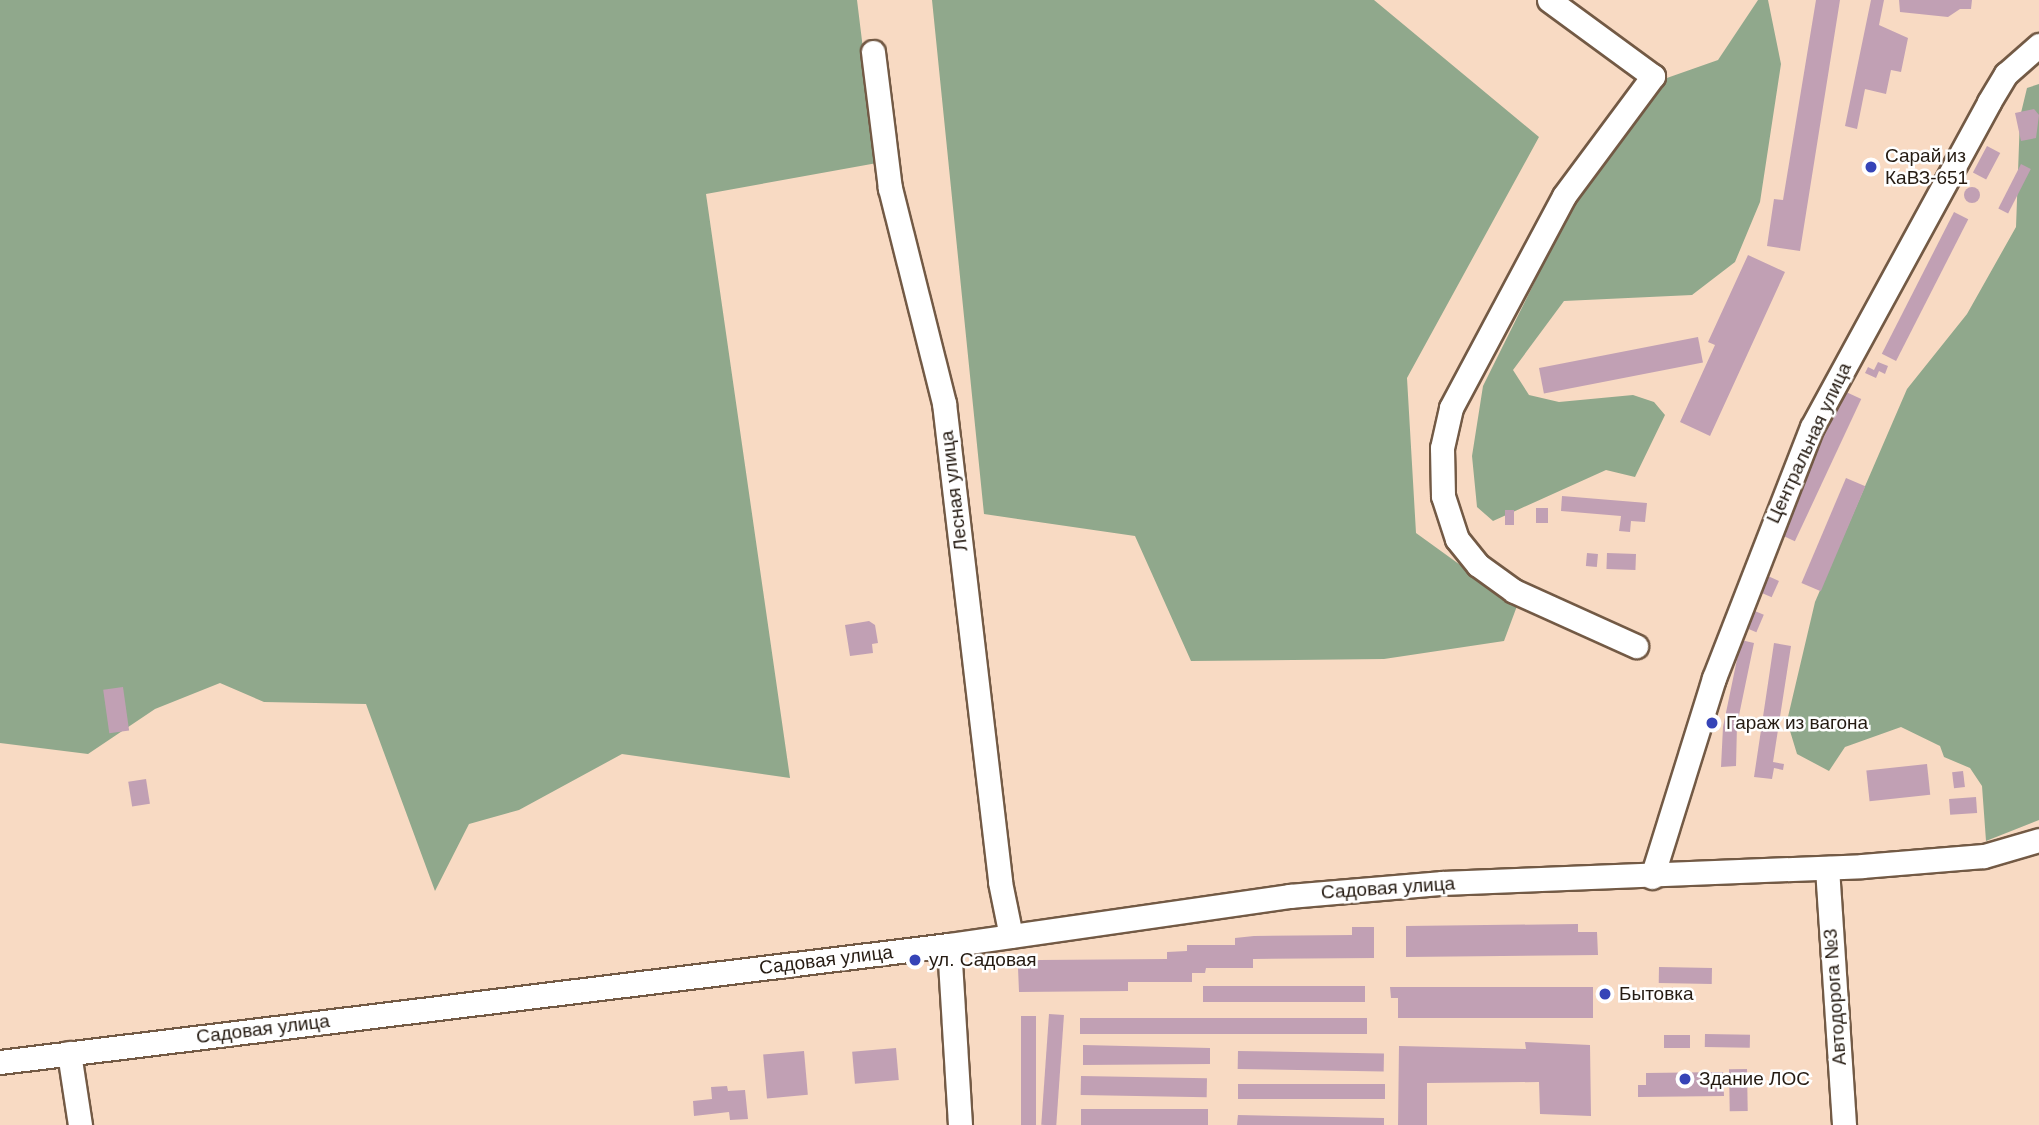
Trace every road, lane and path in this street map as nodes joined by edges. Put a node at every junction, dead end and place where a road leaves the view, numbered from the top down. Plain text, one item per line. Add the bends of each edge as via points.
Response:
1 (1549, 0) edge
2 (2039, 45) edge
3 (873, 52) dead end
4 (1636, 646) dead end
5 (2039, 840) edge
6 (1827, 868) junction
7 (1652, 877) junction
8 (1011, 936) junction
9 (949, 945) junction
10 (69, 1053) junction
11 (0, 1062) edge
12 (80, 1125) edge
13 (960, 1125) edge
14 (1844, 1125) edge

1 - 4 street via 1653,76 1564,196 1451,408 1442,448 1443,496 1457,539 1478,565 1514,591
2 - 7 street, Центральная улица via 2006,74 1989,102 1812,427 1714,678
3 - 8 street, Лесная улица via 890,188 944,402
5 - 6 street, Садовая улица via 1984,856
6 - 7 street, Садовая улица
6 - 14 street, Автодорога №3
7 - 8 street, Садовая улица via 1442,883 1289,896
8 - 9 street, Садовая улица
9 - 10 street, Садовая улица
9 - 13 street
10 - 11 street, Садовая улица
10 - 12 street

